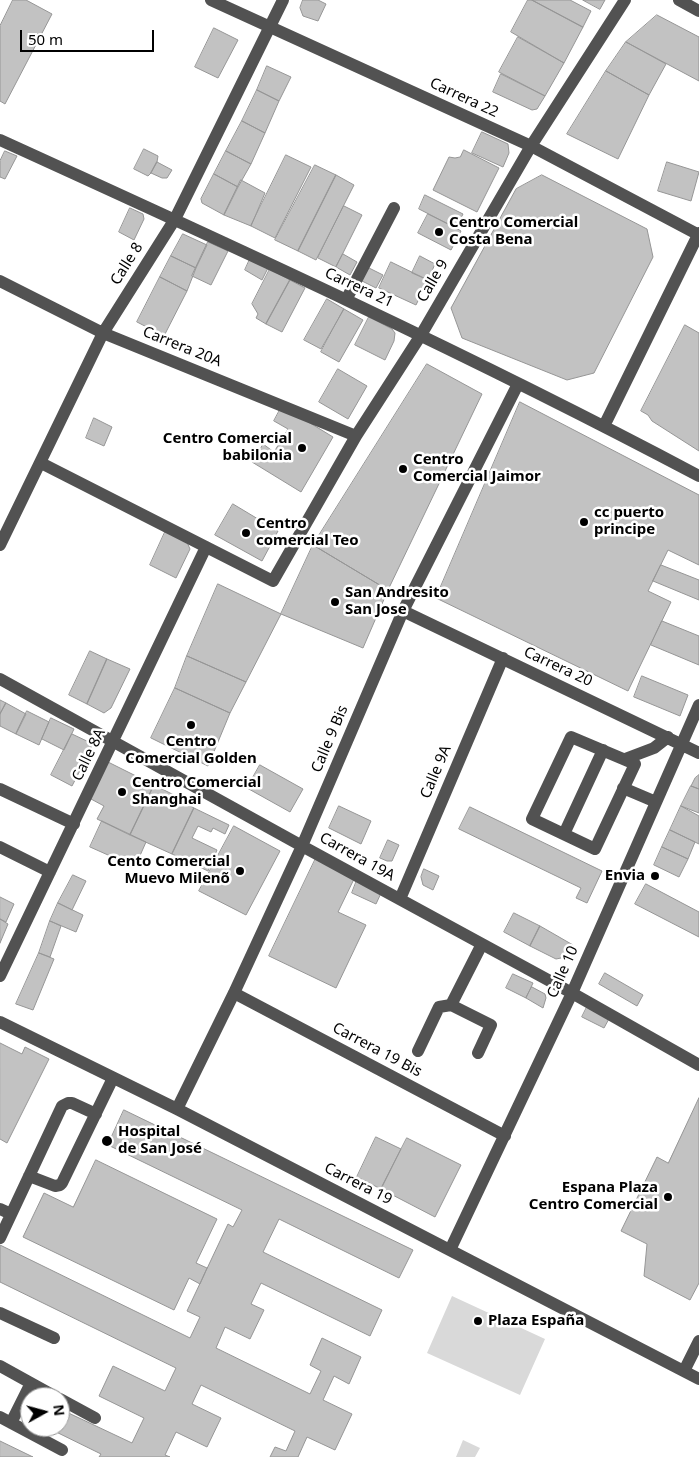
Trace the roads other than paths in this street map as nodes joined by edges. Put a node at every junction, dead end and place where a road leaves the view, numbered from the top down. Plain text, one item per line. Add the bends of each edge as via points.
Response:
1 (211, 0) edge
2 (283, 0) edge
3 (626, 0) edge
4 (679, 0) edge
5 (699, 11) edge
6 (270, 27) junction
7 (0, 140) edge
8 (531, 146) junction
9 (394, 208) dead end
10 (175, 219) junction
11 (699, 234) edge
12 (0, 281) edge
13 (346, 300) junction
14 (103, 332) junction
15 (421, 335) junction
16 (518, 384) junction
17 (604, 426) junction
18 (356, 436) junction
19 (41, 463) junction
20 (699, 476) edge
21 (0, 545) edge
22 (206, 547) junction
23 (403, 611) junction
24 (503, 658) junction
25 (0, 679) edge
26 (699, 705) edge
27 (668, 737) junction
28 (114, 741) junction
29 (681, 744) junction
30 (603, 750) junction
31 (699, 753) edge
32 (624, 759) junction
33 (623, 788) junction
34 (0, 789) edge
35 (656, 802) junction
36 (74, 824) junction
37 (564, 834) junction
38 (0, 846) edge
39 (302, 846) junction
40 (50, 872) junction
41 (400, 899) junction
42 (482, 944) junction
43 (0, 976) edge
44 (572, 993) junction
45 (234, 994) junction
46 (451, 1005) junction
47 (0, 1022) edge
48 (418, 1051) dead end
49 (478, 1053) dead end
50 (699, 1065) edge
51 (113, 1078) junction
52 (177, 1109) junction
53 (96, 1114) junction
54 (505, 1136) junction
55 (29, 1176) junction
56 (6, 1211) edge
57 (0, 1238) edge
58 (450, 1250) junction
59 (0, 1312) edge
60 (54, 1338) dead end
61 (699, 1341) edge
62 (0, 1366) edge
63 (684, 1371) junction
64 (699, 1379) edge
65 (31, 1383) junction
66 (38, 1387) edge
67 (70, 1404) edge
68 (95, 1418) dead end
69 (5, 1420) edge
70 (62, 1450) dead end

1 - 6 street, Carrera 22
2 - 6 street, Calle 8
3 - 8 street, Calle 9
4 - 5 street
6 - 8 street, Carrera 22
6 - 10 street, Calle 8
7 - 10 street, Carrera 21
8 - 11 street, Carrera 22
8 - 15 street, Calle 9
9 - 13 street
10 - 13 street, Carrera 21
10 - 14 street, Calle 8
11 - 17 street
12 - 14 street, Carrera 20A
13 - 15 street, Carrera 21
14 - 18 street, Carrera 20A
14 - 19 street, Calle 8
15 - 16 street, Carrera 21
15 - 18 street, Calle 9
16 - 17 street, Carrera 21
16 - 23 street, Calle 9 Bis
17 - 20 street, Carrera 21
18 - 22 street, Calle 9 via 273,581
19 - 21 street, Calle 8
19 - 22 street
22 - 28 street, Calle 8A
23 - 24 street, Carrera 20
23 - 39 street, Calle 9 Bis
24 - 27 street, Carrera 20
24 - 41 street, Calle 9A
25 - 28 street, Carrera 19A
26 - 29 street, Calle 10
27 - 29 street, Carrera 20
27 - 32 street via 654,748
28 - 36 street, Calle 8A
28 - 39 street, Carrera 19A
29 - 31 street, Carrera 20
29 - 35 street, Calle 10
30 - 32 street
30 - 37 street
30 - 37 street via 571,737 532,819
32 - 33 street via 635,764
33 - 35 street
33 - 37 street via 595,849
34 - 36 street
35 - 44 street, Calle 10
36 - 40 street, Calle 8A
38 - 40 street
39 - 41 street, Carrera 19A
39 - 45 street, Calle 9 Bis
40 - 43 street, Calle 8A
41 - 42 street, Carrera 19A
42 - 44 street, Carrera 19A
42 - 46 street
44 - 50 street, Carrera 19A
44 - 54 street, Calle 10
45 - 52 street, Calle 9 Bis
45 - 54 street, Carrera 19 Bis
46 - 48 street via 439,1007
46 - 49 street via 491,1025
47 - 51 street, Carrera 19
51 - 52 street, Carrera 19
51 - 53 street
52 - 58 street, Carrera 19
53 - 55 street via 60,1185
53 - 55 street via 72,1104 62,1106
54 - 58 street, Calle 10
55 - 56 street
56 - 57 street
58 - 63 street, Carrera 19
59 - 60 street
61 - 63 street
62 - 65 street
63 - 64 street, Carrera 19
65 - 66 street
65 - 69 street
67 - 68 street
69 - 70 street

